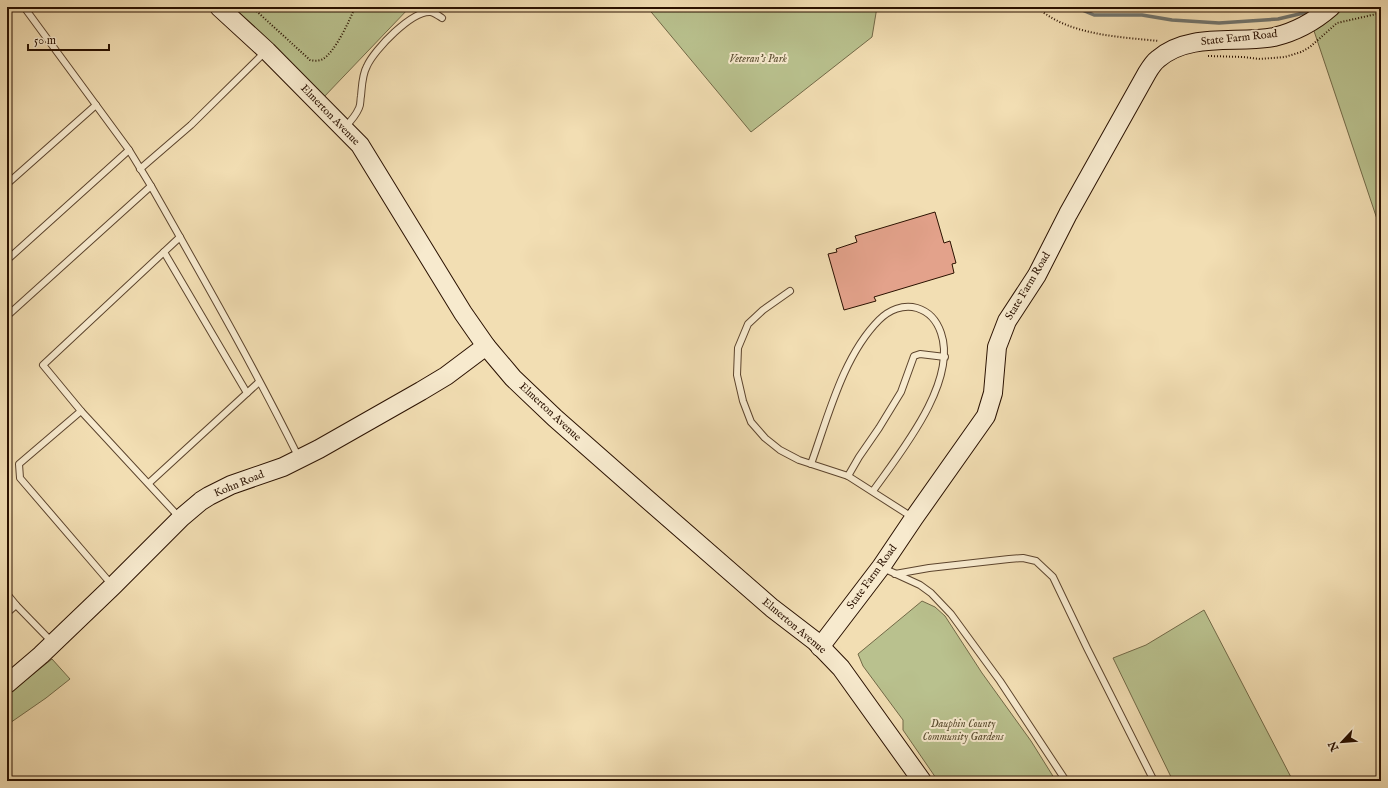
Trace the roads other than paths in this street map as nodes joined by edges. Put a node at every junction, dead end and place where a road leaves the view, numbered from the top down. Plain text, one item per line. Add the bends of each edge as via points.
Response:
1 (24, 7) edge
2 (219, 7) edge
3 (1327, 11) edge
4 (442, 18) dead end
5 (266, 51) junction
6 (96, 105) junction
7 (344, 128) junction
8 (130, 150) junction
9 (140, 169) junction
10 (7, 184) edge
11 (151, 186) junction
12 (180, 237) junction
13 (164, 252) junction
14 (7, 260) edge
15 (790, 291) dead end
16 (7, 316) edge
17 (486, 346) junction
18 (945, 357) junction
19 (259, 382) junction
20 (247, 393) junction
21 (81, 411) junction
22 (299, 459) junction
23 (811, 464) junction
24 (848, 476) junction
25 (149, 483) junction
26 (873, 491) junction
27 (181, 518) junction
28 (914, 518) junction
29 (888, 570) junction
30 (113, 586) junction
31 (7, 594) edge
32 (16, 604) junction
33 (7, 613) edge
34 (53, 643) junction
35 (820, 647) junction
36 (7, 684) edge
37 (922, 781) edge
38 (1066, 781) edge
39 (1154, 781) edge

1 - 6 lane
2 - 5 street, Elmerton Avenue
3 - 28 street, State Farm Road via 1294,31 1274,37 1187,44 1158,59 1147,73 1068,214 1037,275 1007,321 997,347 993,393 986,416
4 - 7 lane via 432,12 415,17 401,26 373,54 363,76 360,107
5 - 7 street, Elmerton Avenue
5 - 9 lane via 191,125
6 - 8 lane
6 - 10 lane
7 - 17 street, Elmerton Avenue via 360,145
8 - 9 lane
8 - 14 lane
9 - 11 lane
11 - 12 lane
11 - 16 lane
12 - 13 lane
12 - 19 lane
13 - 20 lane
13 - 21 lane via 44,365
15 - 23 lane via 748,324 738,348 737,375 750,422 780,450
17 - 22 street, Kohn Road via 446,376
17 - 35 street, Elmerton Avenue via 513,378 555,418
18 - 23 lane via 939,326 930,313 916,308 889,311 866,335 845,371
18 - 24 lane via 920,354 914,356 901,392
18 - 26 lane via 939,384 924,415
19 - 20 lane
19 - 22 lane
20 - 25 lane
21 - 25 lane
21 - 30 lane via 19,464 20,478
22 - 27 street, Kohn Road via 231,485 201,501
23 - 24 lane
24 - 26 lane
25 - 27 lane
26 - 28 lane
27 - 30 street, Kohn Road
28 - 29 street, State Farm Road
29 - 35 street, State Farm Road
29 - 38 lane via 920,585 951,614 1000,681
29 - 39 lane via 1023,558 1036,561 1053,577
30 - 34 street, Kohn Road
31 - 32 lane
32 - 33 lane
32 - 34 lane
34 - 36 street, Kohn Road
35 - 37 street, Elmerton Avenue via 841,668

